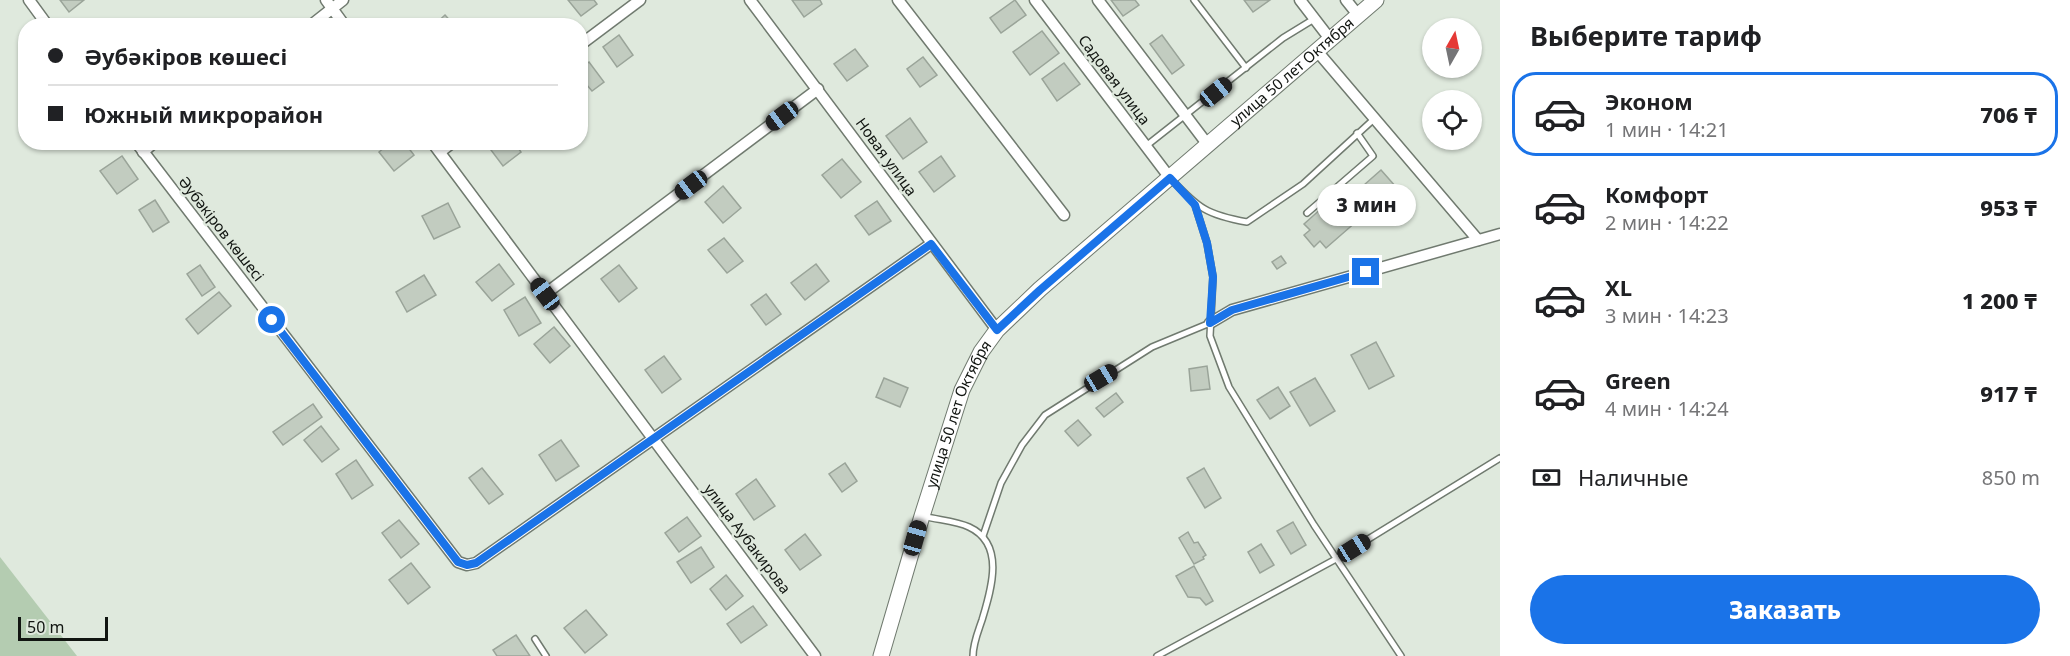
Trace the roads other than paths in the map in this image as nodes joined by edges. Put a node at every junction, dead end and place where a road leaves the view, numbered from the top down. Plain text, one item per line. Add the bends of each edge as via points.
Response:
1 (29, 0) edge
2 (343, 0) edge
3 (640, 0) edge
4 (750, 0) edge
5 (898, 0) edge
6 (1035, 0) edge
7 (1098, 0) edge
8 (1194, 0) edge
9 (1300, 0) edge
10 (1346, 0) edge
11 (1376, 0) edge
12 (329, 4) edge
13 (1358, 15) junction
14 (42, 18) edge
15 (316, 18) edge
16 (339, 18) edge
17 (1314, 19) junction
18 (588, 39) edge
19 (1330, 39) junction
20 (1317, 51) junction
21 (1246, 68) junction
22 (818, 89) junction
23 (1186, 116) junction
24 (1374, 119) junction
25 (1357, 133) junction
26 (1208, 145) junction
27 (1146, 146) junction
28 (141, 150) edge
29 (443, 150) edge
30 (440, 152) joint
31 (1170, 178) junction
32 (1195, 205) junction
33 (1307, 213) dead end
34 (1064, 215) dead end
35 (1500, 234) edge
36 (1478, 240) junction
37 (931, 244) junction
38 (545, 294) junction
39 (1210, 323) junction
40 (997, 330) junction
41 (654, 439) junction
42 (1500, 458) edge
43 (922, 516) junction
44 (983, 536) junction
45 (1336, 559) junction
46 (535, 639) dead end
47 (546, 656) edge
48 (815, 656) edge
49 (881, 656) edge
50 (973, 656) edge
51 (1157, 656) edge
52 (1401, 656) edge

1 - 14 street
2 - 12 street
3 - 18 street
4 - 22 street, Новая улица
5 - 34 street
6 - 27 street, Садовая улица
7 - 23 street
8 - 21 lane
9 - 17 street
10 - 13 street
11 - 13 main road, улица 50 лет Октября
12 - 15 street
12 - 16 street
13 - 19 main road, улица 50 лет Октября
17 - 19 street
17 - 21 lane
19 - 20 main road, улица 50 лет Октября
20 - 24 street
20 - 26 main road, улица 50 лет Октября
21 - 23 lane
22 - 37 street, Новая улица
22 - 38 street
23 - 26 street
23 - 27 lane
24 - 25 lane
24 - 36 street
25 - 32 lane via 1303,184 1247,222 1223,218
25 - 33 lane via 1373,156
26 - 31 main road, улица 50 лет Октября
27 - 31 street, Садовая улица
28 - 41 street, Әубәкіров көшесі via 458,562 476,563
29 - 30 street
30 - 38 street, улица Аубакирова
31 - 32 lane
31 - 40 main road, улица 50 лет Октября
32 - 39 lane via 1213,277
35 - 36 street
36 - 39 street via 1232,310
37 - 40 street, Новая улица
37 - 41 street
38 - 41 street, улица Аубакирова
39 - 44 lane via 1152,347 1045,415 1022,445 1001,483
39 - 45 lane via 1210,336 1229,387
40 - 43 main road, улица 50 лет Октября via 962,390
41 - 48 street, улица Аубакирова
42 - 45 lane
43 - 44 lane via 969,527
43 - 49 main road, улица 50 лет Октября
44 - 50 lane via 993,556 993,578
45 - 51 lane
45 - 52 lane
46 - 47 lane

